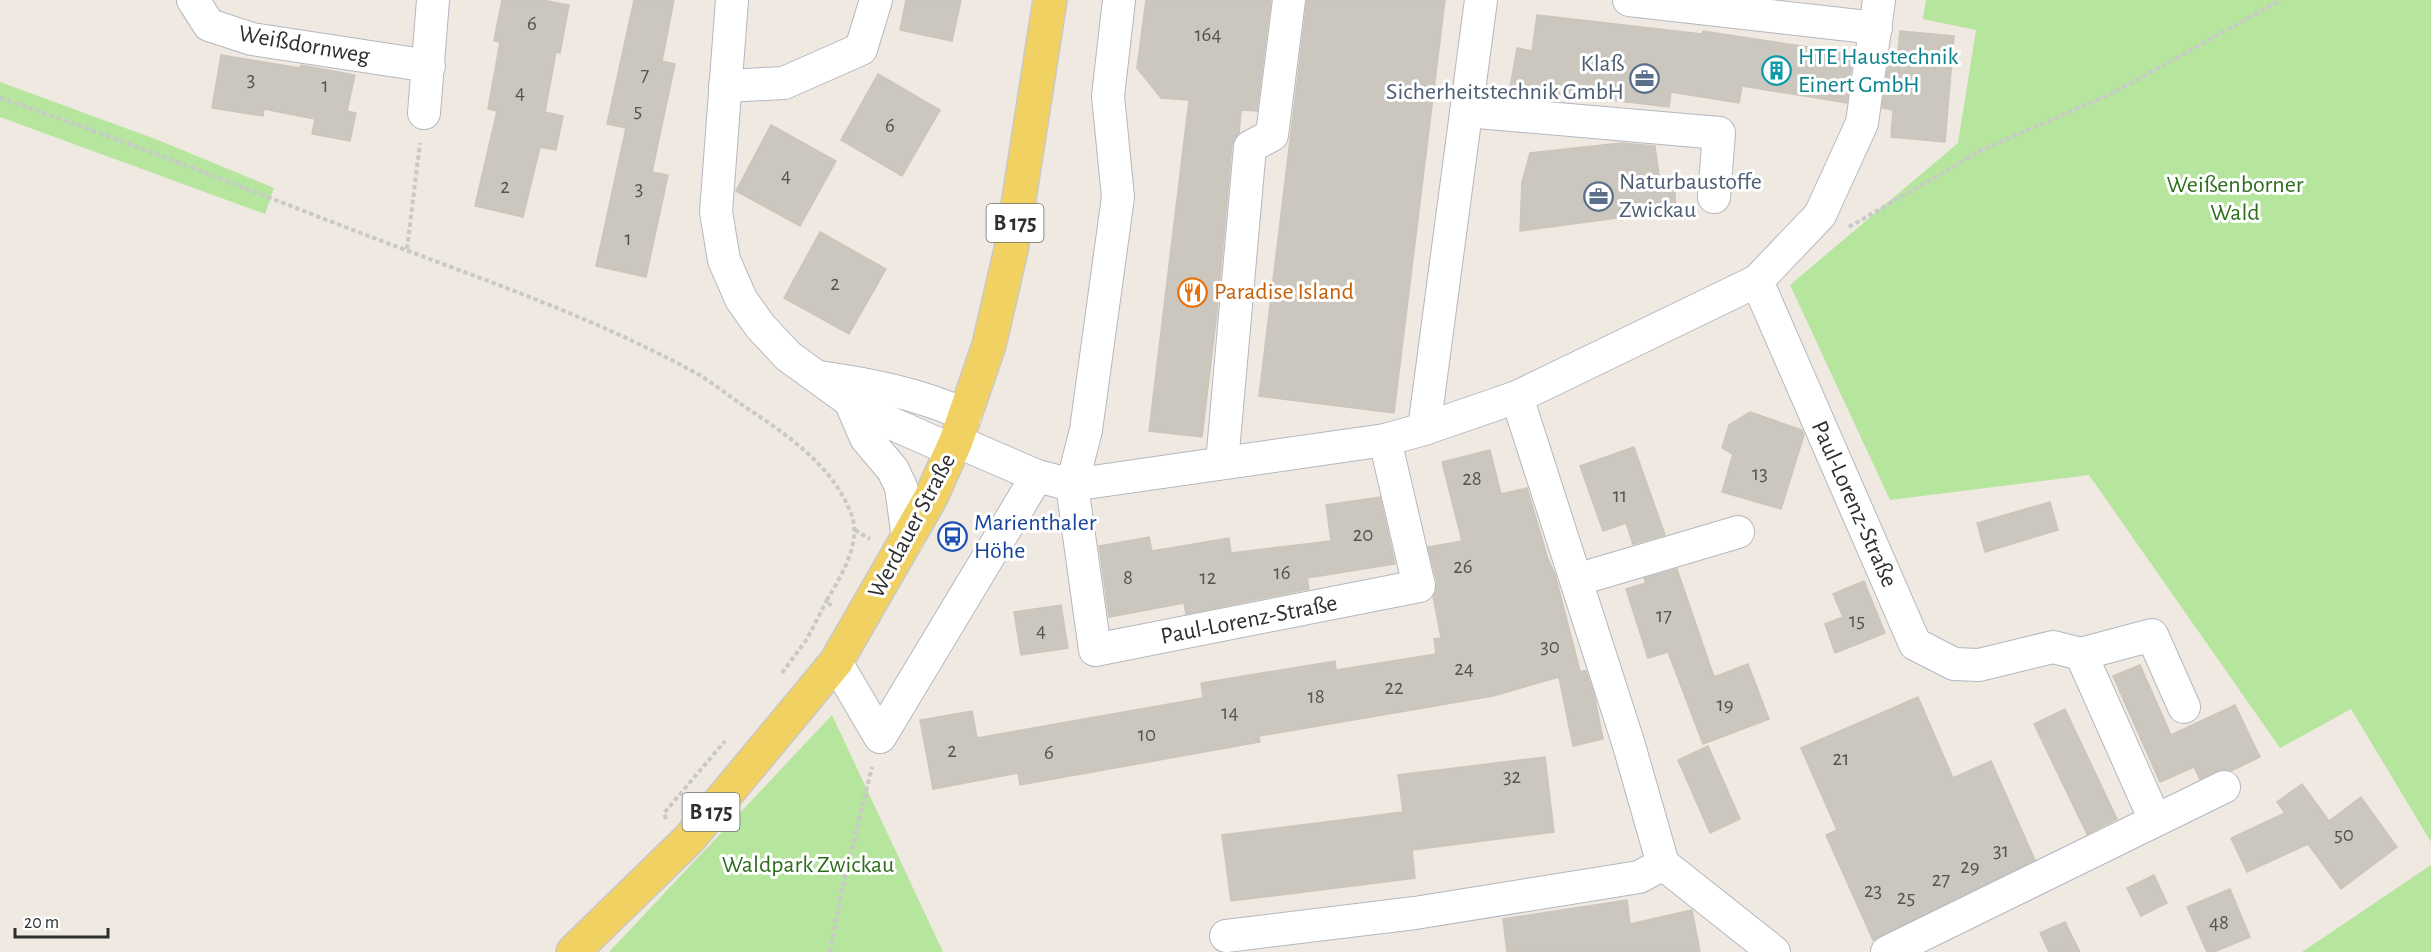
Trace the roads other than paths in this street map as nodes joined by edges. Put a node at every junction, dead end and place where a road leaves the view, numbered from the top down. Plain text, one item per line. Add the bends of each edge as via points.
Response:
1 (193, 0) edge
2 (434, 0) edge
3 (732, 0) edge
4 (876, 0) edge
5 (1050, 0) edge
6 (1119, 0) edge
7 (1289, 0) edge
8 (1480, 0) edge
9 (1629, 0) edge
10 (1877, 14) edge
11 (429, 66) junction
12 (725, 86) junction
13 (1466, 111) junction
14 (424, 113) road end
15 (1714, 197) dead end
16 (1757, 281) junction
17 (818, 377) junction
18 (1517, 397) junction
19 (850, 401) junction
20 (1424, 429) junction
21 (958, 435) junction
22 (1385, 440) junction
23 (1222, 463) junction
24 (1036, 476) junction
25 (1071, 485) junction
26 (1738, 532) dead end
27 (908, 539) junction
28 (1575, 580) junction
29 (2081, 654) junction
30 (836, 662) junction
31 (2184, 707) dead end
32 (2224, 787) dead end
33 (2155, 820) junction
34 (1664, 864) junction
35 (1226, 936) dead end
36 (573, 952) edge
37 (1774, 952) edge
38 (1887, 952) edge

1 - 11 street, Weißdornweg via 209,25 252,39
2 - 11 street
3 - 12 street
4 - 12 street via 861,50 784,83
5 - 21 main road, Werdauer Straße / B 175 via 1011,250 989,345
6 - 25 street via 1108,96 1118,197 1086,430
7 - 23 street via 1272,135 1250,147
8 - 13 street
9 - 10 street
10 - 16 street via 1862,123 1820,215
11 - 14 street
12 - 17 street via 716,212 724,260 741,299 760,326 788,356
13 - 15 street via 1719,133
13 - 20 street
16 - 18 street
16 - 29 street, Paul-Lorenz-Straße via 1915,644 1954,664 1979,665 2054,647
17 - 19 street
17 - 21 street via 932,400
18 - 20 street
18 - 28 street
19 - 21 street via 877,417
19 - 27 street via 866,438 902,487
20 - 22 street
21 - 24 street
21 - 27 main road, Werdauer Straße / B 175
22 - 23 street
22 - 25 street, Paul-Lorenz-Straße via 1419,586 1095,650
23 - 25 street
24 - 25 street
24 - 30 street via 880,737
26 - 28 street
27 - 30 main road, Werdauer Straße / B 175
28 - 34 street
29 - 31 street via 2152,635
29 - 33 street
30 - 36 main road, Werdauer Straße / B 175 via 688,839
32 - 33 street
33 - 38 street
34 - 35 street via 1639,877 1415,913
34 - 37 street

